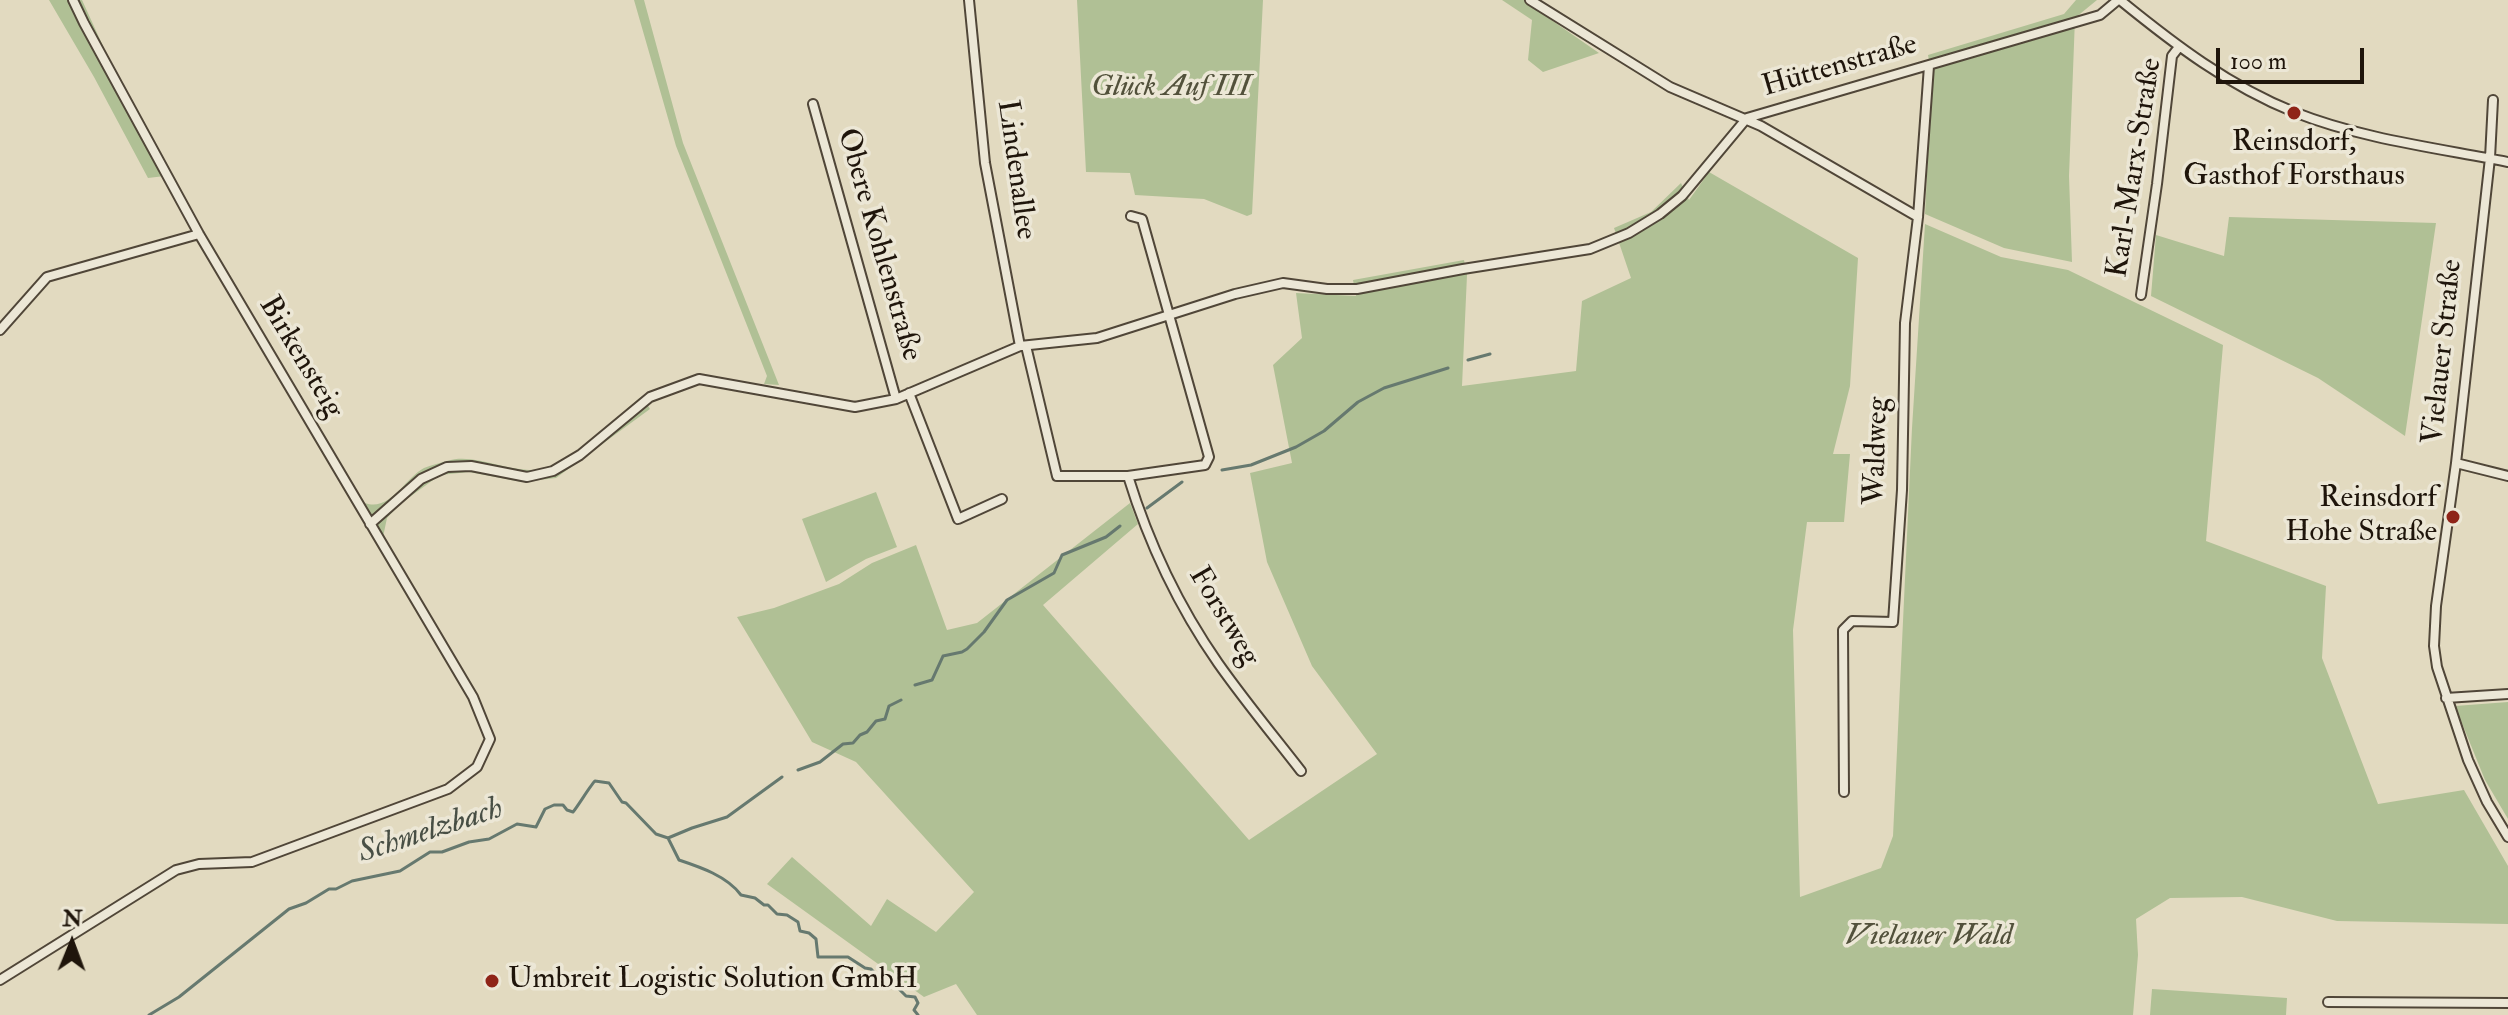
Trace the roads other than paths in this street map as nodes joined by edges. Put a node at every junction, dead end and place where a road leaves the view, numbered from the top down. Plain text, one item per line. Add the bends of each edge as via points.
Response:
1 (73, 0) edge
2 (969, 0) edge
3 (1530, 0) edge
4 (2119, 0) edge
5 (2179, 47) junction
6 (1929, 66) junction
7 (2493, 100) dead end
8 (813, 104) dead end
9 (1747, 118) junction
10 (2490, 158) junction
11 (2508, 162) edge
12 (1131, 216) dead end
13 (1918, 217) junction
14 (199, 234) junction
15 (1235, 294) joint
16 (2141, 295) dead end
17 (1169, 314) junction
18 (0, 330) edge
19 (1023, 346) junction
20 (909, 393) junction
21 (896, 399) junction
22 (2456, 463) junction
23 (1128, 476) junction
24 (2508, 476) edge
25 (1002, 499) dead end
26 (370, 524) junction
27 (2508, 694) edge
28 (2446, 698) junction
29 (1301, 771) dead end
30 (1844, 792) dead end
31 (2508, 837) edge
32 (0, 980) edge
33 (2328, 1002) dead end
34 (2508, 1003) edge

1 - 14 street, Birkensteig
2 - 19 street, Lindenallee via 985,163
3 - 9 street via 1670,87
4 - 5 street
4 - 6 street, Hüttenstraße via 2100,15
5 - 10 street via 2258,96 2319,121
5 - 16 street, Karl-Marx-Straße via 2172,56
6 - 9 street, Hüttenstraße
6 - 13 street, Waldweg
7 - 10 street, Vielauer Straße
8 - 21 street, Obere Kohlenstraße
9 - 13 street
9 - 15 street, Hüttenstraße via 1682,196 1629,233 1590,249 1357,289 1283,283
10 - 11 street
10 - 22 street, Vielauer Straße
12 - 17 street via 1142,219
13 - 30 street, Waldweg via 1905,323 1893,622 1852,621 1843,630
14 - 18 street via 47,277
14 - 26 street, Birkensteig
15 - 17 street, Obere Kohlenstraße
17 - 19 street, Obere Kohlenstraße via 1097,338
17 - 23 street via 1209,457 1205,465
19 - 20 street, Obere Kohlenstraße
19 - 23 street via 1057,476
20 - 21 street, Obere Kohlenstraße
20 - 25 street via 958,519
21 - 26 street, Obere Kohlenstraße via 855,407 699,379 650,397 553,471 527,477 447,467 421,479
22 - 24 street
22 - 28 street, Vielauer Straße via 2434,646
23 - 29 street, Forstweg via 1143,524 1181,601 1217,662
26 - 32 street, Birkensteig via 473,697 490,739 477,767 448,789 252,862 176,870
27 - 28 street
28 - 31 street, Vielauer Straße via 2468,760
33 - 34 street

